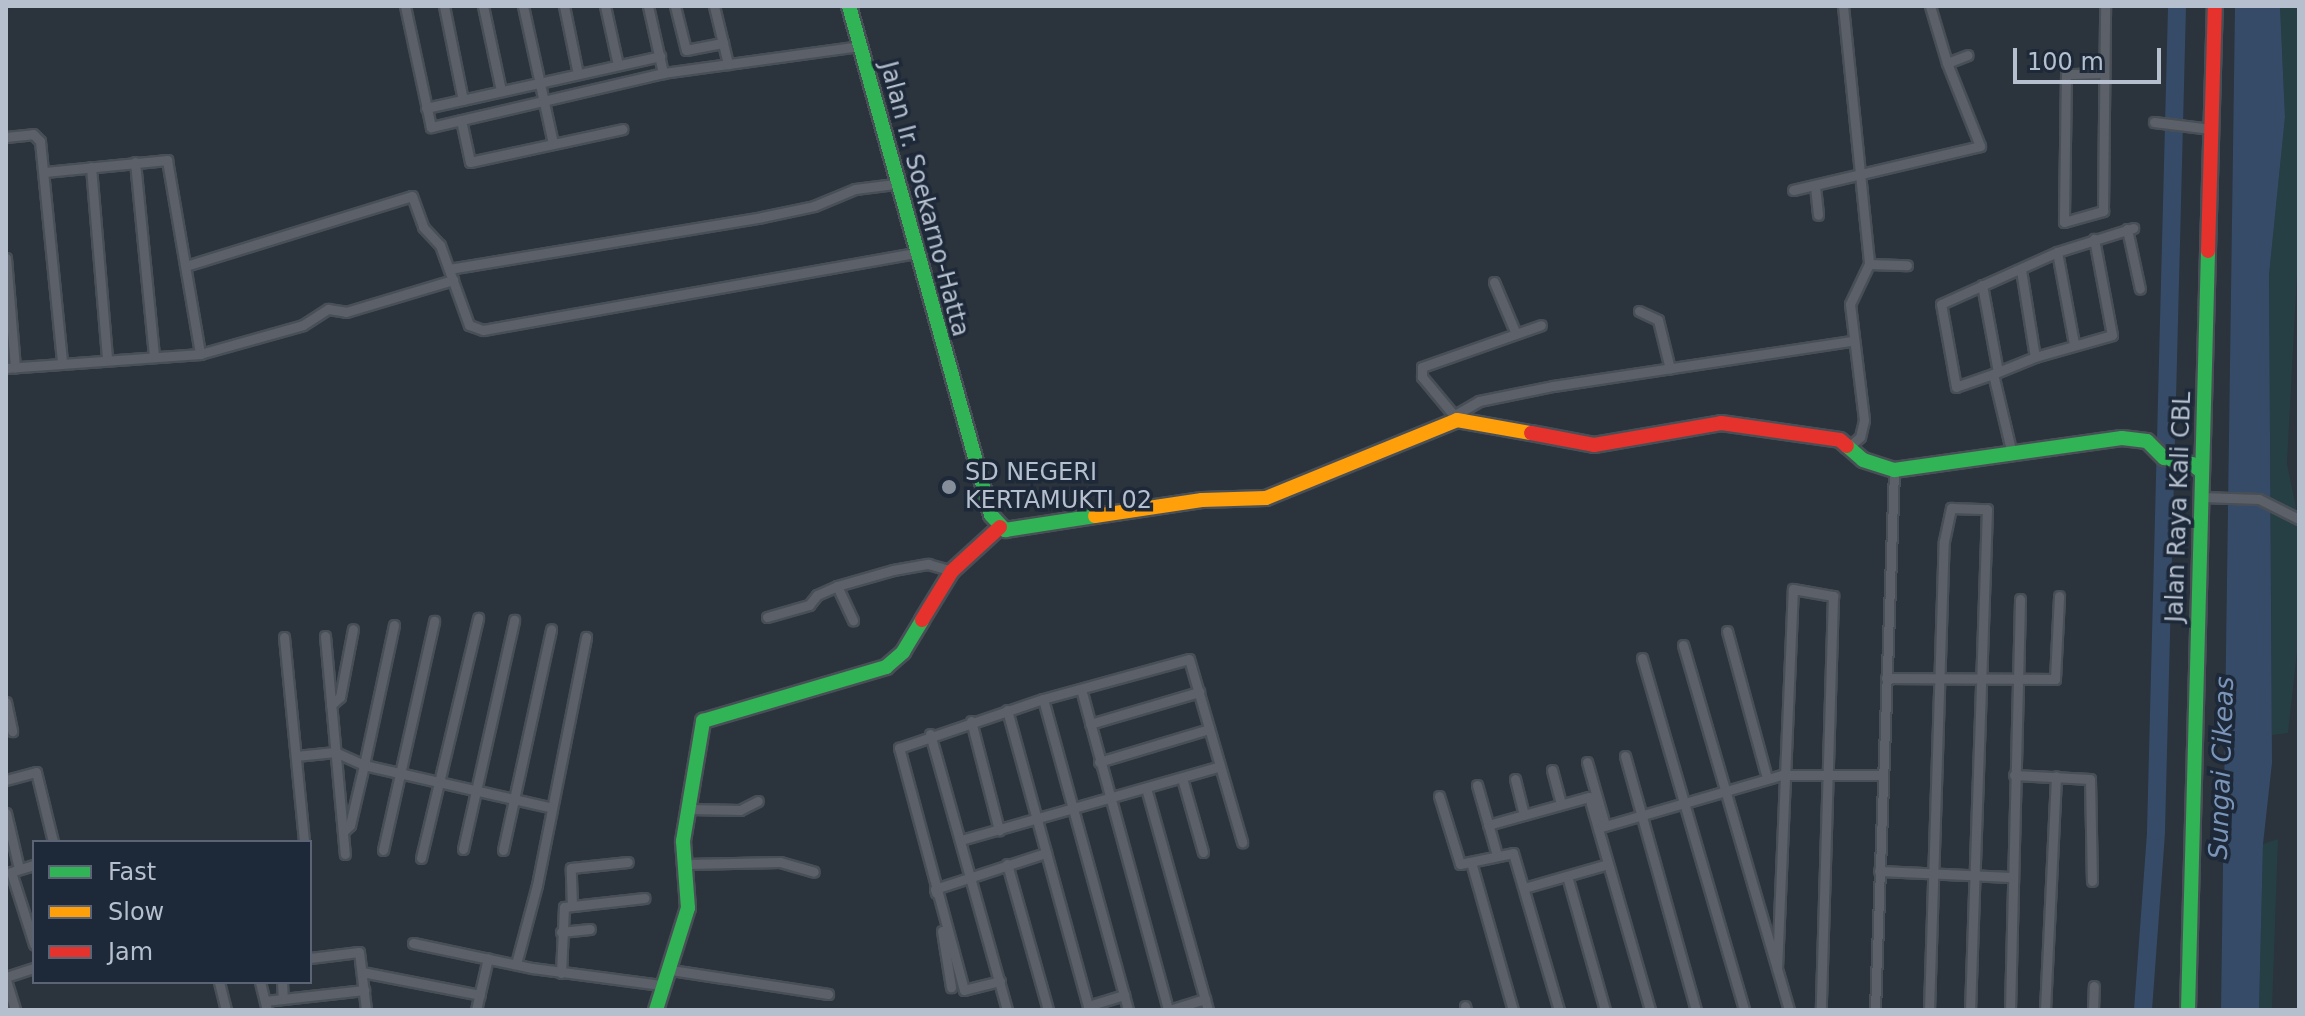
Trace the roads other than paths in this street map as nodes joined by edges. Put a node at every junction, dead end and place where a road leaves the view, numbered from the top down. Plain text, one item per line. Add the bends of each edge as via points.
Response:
1 (405, 6) edge
2 (444, 6) edge
3 (483, 6) edge
4 (523, 6) edge
5 (564, 6) edge
6 (605, 6) edge
7 (648, 6) edge
8 (675, 6) edge
9 (714, 6) edge
10 (849, 6) edge
11 (1843, 6) edge
12 (2105, 6) edge
13 (2215, 6) edge
14 (1934, 7) edge
15 (723, 43) junction
16 (860, 46) junction
17 (1968, 55) dead end
18 (660, 56) junction
19 (1947, 63) junction
20 (728, 64) junction
21 (618, 65) junction
22 (663, 73) junction
23 (2104, 73) junction
24 (578, 74) junction
25 (540, 83) junction
26 (501, 91) junction
27 (463, 100) junction
28 (544, 101) junction
29 (426, 108) junction
30 (461, 120) junction
31 (2154, 122) dead end
32 (622, 129) dead end
33 (2211, 129) junction
34 (6, 137) edge
35 (553, 144) junction
36 (135, 162) junction
37 (91, 167) junction
38 (45, 172) junction
39 (1858, 178) junction
40 (895, 184) junction
41 (1815, 186) junction
42 (1793, 190) dead end
43 (1818, 215) dead end
44 (2094, 239) junction
45 (2057, 252) junction
46 (915, 253) junction
47 (6, 258) edge
48 (1869, 264) junction
49 (189, 265) junction
50 (1907, 265) dead end
51 (449, 269) junction
52 (2021, 270) junction
53 (453, 280) junction
54 (1494, 282) dead end
55 (1982, 285) junction
56 (2140, 289) dead end
57 (1639, 311) dead end
58 (1541, 325) dead end
59 (1516, 334) junction
60 (1852, 341) junction
61 (2074, 344) junction
62 (200, 354) junction
63 (154, 356) junction
64 (2035, 357) junction
65 (107, 359) junction
66 (62, 363) junction
67 (10, 368) edge
68 (1670, 369) junction
69 (1996, 373) junction
70 (1452, 420) junction
71 (1853, 450) junction
72 (2011, 450) junction
73 (1894, 470) junction
74 (2202, 472) junction
75 (2206, 498) junction
76 (2299, 519) edge
77 (1000, 527) junction
78 (952, 571) junction
79 (837, 586) junction
80 (2059, 596) dead end
81 (2020, 599) dead end
82 (767, 617) dead end
83 (478, 618) dead end
84 (514, 620) dead end
85 (434, 621) dead end
86 (853, 621) dead end
87 (394, 625) dead end
88 (353, 629) dead end
89 (551, 629) dead end
90 (1727, 631) dead end
91 (325, 636) dead end
92 (284, 637) dead end
93 (586, 637) dead end
94 (1683, 645) dead end
95 (1642, 658) dead end
96 (1886, 678) junction
97 (1938, 679) junction
98 (2017, 679) junction
99 (1981, 680) junction
100 (1081, 689) junction
101 (1199, 692) junction
102 (1043, 699) junction
103 (6, 702) edge
104 (331, 705) junction
105 (1007, 710) junction
106 (971, 721) junction
107 (1090, 724) junction
108 (1209, 729) junction
109 (12, 731) dead end
110 (930, 734) junction
111 (335, 752) junction
112 (296, 756) junction
113 (1625, 756) dead end
114 (1099, 762) junction
115 (1587, 762) dead end
116 (364, 765) junction
117 (1220, 766) junction
118 (1552, 770) dead end
119 (401, 773) junction
120 (1831, 774) junction
121 (1782, 775) junction
122 (1883, 775) junction
123 (2014, 775) junction
124 (2056, 776) junction
125 (1182, 778) junction
126 (1767, 778) junction
127 (1515, 779) dead end
128 (6, 780) edge
129 (439, 783) junction
130 (1477, 785) dead end
131 (1146, 788) junction
132 (477, 791) junction
133 (1725, 791) junction
134 (1439, 796) dead end
135 (514, 799) junction
136 (1109, 799) junction
137 (758, 801) dead end
138 (1684, 803) junction
139 (1561, 804) junction
140 (549, 807) junction
141 (689, 809) junction
142 (1071, 810) junction
143 (6, 813) edge
144 (1524, 815) junction
145 (1641, 815) junction
146 (1036, 821) junction
147 (1488, 825) junction
148 (1602, 827) junction
149 (999, 830) junction
150 (344, 831) junction
151 (53, 840) edge
152 (304, 840) edge
153 (961, 840) junction
154 (1242, 842) dead end
155 (463, 849) dead end
156 (383, 850) dead end
157 (503, 850) dead end
158 (1203, 852) dead end
159 (1046, 853) junction
160 (345, 854) dead end
161 (1497, 855) junction
162 (421, 858) dead end
163 (628, 862) dead end
164 (1471, 862) junction
165 (687, 864) junction
166 (1007, 864) junction
167 (1608, 864) junction
168 (32, 866) edge
169 (1879, 871) junction
170 (12, 872) edge
171 (814, 872) dead end
172 (1933, 875) junction
173 (972, 876) junction
174 (1567, 876) junction
175 (1974, 876) junction
176 (2011, 877) junction
177 (2092, 881) dead end
178 (1524, 888) junction
179 (935, 889) junction
180 (644, 898) dead end
181 (572, 906) junction
182 (590, 929) dead end
183 (561, 932) junction
184 (32, 936) edge
185 (413, 943) dead end
186 (312, 958) edge
187 (488, 958) junction
188 (516, 964) junction
189 (1777, 968) junction
190 (32, 969) edge
191 (671, 970) junction
192 (362, 972) junction
193 (561, 973) junction
194 (6, 979) edge
195 (1000, 981) junction
196 (220, 984) edge
197 (260, 984) edge
198 (282, 984) edge
199 (661, 985) junction
200 (2094, 986) dead end
201 (951, 987) dead end
202 (364, 990) junction
203 (828, 994) dead end
204 (480, 995) junction
205 (1124, 995) junction
206 (9, 997) edge
207 (283, 999) junction
208 (1205, 999) junction
209 (266, 1006) edge
210 (1089, 1008) edge
211 (15, 1010) edge
212 (226, 1010) edge
213 (366, 1010) edge
214 (476, 1010) edge
215 (656, 1010) edge
216 (1007, 1010) edge
217 (1048, 1010) edge
218 (1128, 1010) edge
219 (1168, 1010) edge
220 (1208, 1010) edge
221 (1513, 1010) edge
222 (1559, 1010) edge
223 (1605, 1010) edge
224 (1650, 1010) edge
225 (1696, 1010) edge
226 (1744, 1010) edge
227 (1789, 1010) edge
228 (1821, 1010) edge
229 (1875, 1010) edge
230 (1929, 1010) edge
231 (1970, 1010) edge
232 (2010, 1010) edge
233 (2045, 1010) edge
234 (2093, 1010) edge
235 (2188, 1010) edge

1 - 29 street
2 - 27 street
3 - 26 street
4 - 25 street
5 - 24 street
6 - 21 street
7 - 18 street
8 - 15 street via 686,50
9 - 15 street
10 - 16 main road, Jalan Ir. Soekarno-Hatta
11 - 39 street
12 - 23 street
13 - 33 main road, Jalan Raya Kali CBL
14 - 19 street
15 - 20 street
16 - 20 street
16 - 40 main road, Jalan Ir. Soekarno-Hatta
17 - 19 street
18 - 21 street
18 - 22 street
19 - 39 street via 1980,146
20 - 22 street
21 - 24 street
22 - 28 street
23 - 23 street via 2066,74 2064,222 2103,211
24 - 25 street
25 - 26 street
25 - 28 street
26 - 27 street
27 - 29 street
28 - 30 street
28 - 35 street
29 - 30 street via 431,127
30 - 35 street via 470,162
31 - 33 street
32 - 35 street
33 - 74 main road, Jalan Raya Kali CBL
34 - 38 street via 38,136
36 - 37 street
36 - 49 street via 167,160
36 - 63 street
37 - 38 street
37 - 65 street
38 - 66 street
39 - 41 street
39 - 48 street
40 - 46 main road, Jalan Ir. Soekarno-Hatta
40 - 51 street via 855,189 814,206 774,214
41 - 42 street
41 - 43 street
44 - 45 street
44 - 56 street via 2130,228
44 - 61 street via 2112,335
45 - 52 street
45 - 61 street
46 - 53 street via 483,330 469,325
46 - 77 main road, Jalan Ir. Soekarno-Hatta via 991,515
47 - 67 street
48 - 50 street
48 - 60 street via 1850,304
49 - 51 street via 412,196 423,227 440,245
49 - 62 street
51 - 53 street
52 - 55 street
52 - 64 street
53 - 62 street via 346,312 328,309 303,325
54 - 59 street
55 - 69 street
55 - 69 street via 1941,304 1956,387
57 - 68 street via 1658,320
58 - 59 street
59 - 70 street via 1420,369
60 - 68 street
60 - 71 street via 1864,420
61 - 64 street
62 - 63 street
63 - 65 street
64 - 69 street
65 - 66 street
66 - 67 street
68 - 70 street via 1498,396
69 - 72 street
70 - 71 main road via 1586,445 1721,423 1840,440
70 - 77 main road via 1266,498 1202,500
71 - 73 main road
72 - 73 main road
72 - 74 main road via 2122,438 2147,441 2164,458
73 - 96 street
74 - 75 main road, Jalan Raya Kali CBL
75 - 76 street via 2259,499
75 - 235 main road, Jalan Raya Kali CBL
77 - 78 main road
78 - 79 street via 928,564
78 - 141 main road via 903,652 886,667 703,721
79 - 82 street via 809,605
79 - 86 street
80 - 98 street via 2058,677
81 - 98 street
83 - 129 street
84 - 132 street
85 - 119 street
87 - 116 street
88 - 104 street via 340,697
89 - 135 street
90 - 126 street
91 - 104 street
92 - 112 street
93 - 140 street
94 - 133 street
95 - 138 street
96 - 97 street
96 - 122 street
97 - 99 street
97 - 99 street via 1944,541 1951,508 1987,509
97 - 172 street
98 - 99 street
98 - 123 street
99 - 175 street
100 - 101 street via 1189,659
100 - 102 street
100 - 107 street
101 - 107 street
101 - 108 street
102 - 105 street
102 - 142 street
103 - 109 street
104 - 111 street
105 - 106 street
105 - 146 street
106 - 110 street
106 - 149 street
107 - 114 street
108 - 114 street
108 - 117 street
110 - 153 street
110 - 179 street via 899,748
111 - 112 street
111 - 116 street
111 - 150 street
112 - 152 street
113 - 145 street
114 - 136 street
115 - 148 street
116 - 119 street
116 - 150 street via 350,825
117 - 125 street
117 - 154 street
118 - 139 street
119 - 129 street
119 - 156 street
120 - 121 street
120 - 121 street via 1833,596 1793,589
120 - 122 street
120 - 228 street
121 - 126 street
121 - 189 street
122 - 169 street
123 - 124 street
123 - 176 street
124 - 177 street via 2091,780
124 - 233 street
125 - 131 street
125 - 158 street
126 - 133 street
127 - 144 street
128 - 151 street via 36,772
129 - 132 street
129 - 162 street
130 - 147 street
131 - 136 street
131 - 208 street
132 - 135 street
132 - 155 street
133 - 138 street
133 - 189 street
134 - 164 street via 1458,862
135 - 140 street
135 - 157 street
136 - 142 street
136 - 219 street
137 - 141 street via 740,810
138 - 145 street
138 - 226 street
139 - 144 street
139 - 148 street via 1589,797
140 - 188 street via 537,885
141 - 165 main road via 683,841
142 - 146 street
142 - 205 street
143 - 170 street
144 - 147 street
145 - 148 street
145 - 225 street
146 - 149 street
146 - 159 street
147 - 161 street
148 - 167 street
149 - 153 street
150 - 160 street
153 - 173 street
159 - 166 street
159 - 210 street
161 - 164 street
161 - 178 street via 1513,853
163 - 181 street via 571,868
164 - 221 street
165 - 171 street via 780,862
165 - 191 main road via 688,908
166 - 173 street
166 - 217 street
167 - 174 street
167 - 224 street
168 - 170 street
169 - 172 street
169 - 229 street
170 - 184 street
172 - 175 street
172 - 230 street
173 - 179 street
173 - 195 street
174 - 178 street
174 - 223 street
175 - 176 street
175 - 231 street
176 - 232 street
178 - 222 street
179 - 195 street via 964,990
179 - 201 street
180 - 181 street
181 - 183 street via 564,907
182 - 183 street
183 - 193 street
185 - 187 street
186 - 192 street via 359,952
187 - 188 street
187 - 204 street
188 - 193 street
189 - 227 street
190 - 194 street
191 - 199 main road
191 - 203 street
192 - 202 street
192 - 204 street
193 - 199 street
194 - 206 street
195 - 216 street
196 - 212 street
197 - 209 street
198 - 207 street
199 - 215 main road
200 - 234 street
202 - 207 street
202 - 213 street
204 - 214 street
205 - 210 street
205 - 218 street
206 - 211 street
207 - 209 street
208 - 219 street
208 - 220 street

